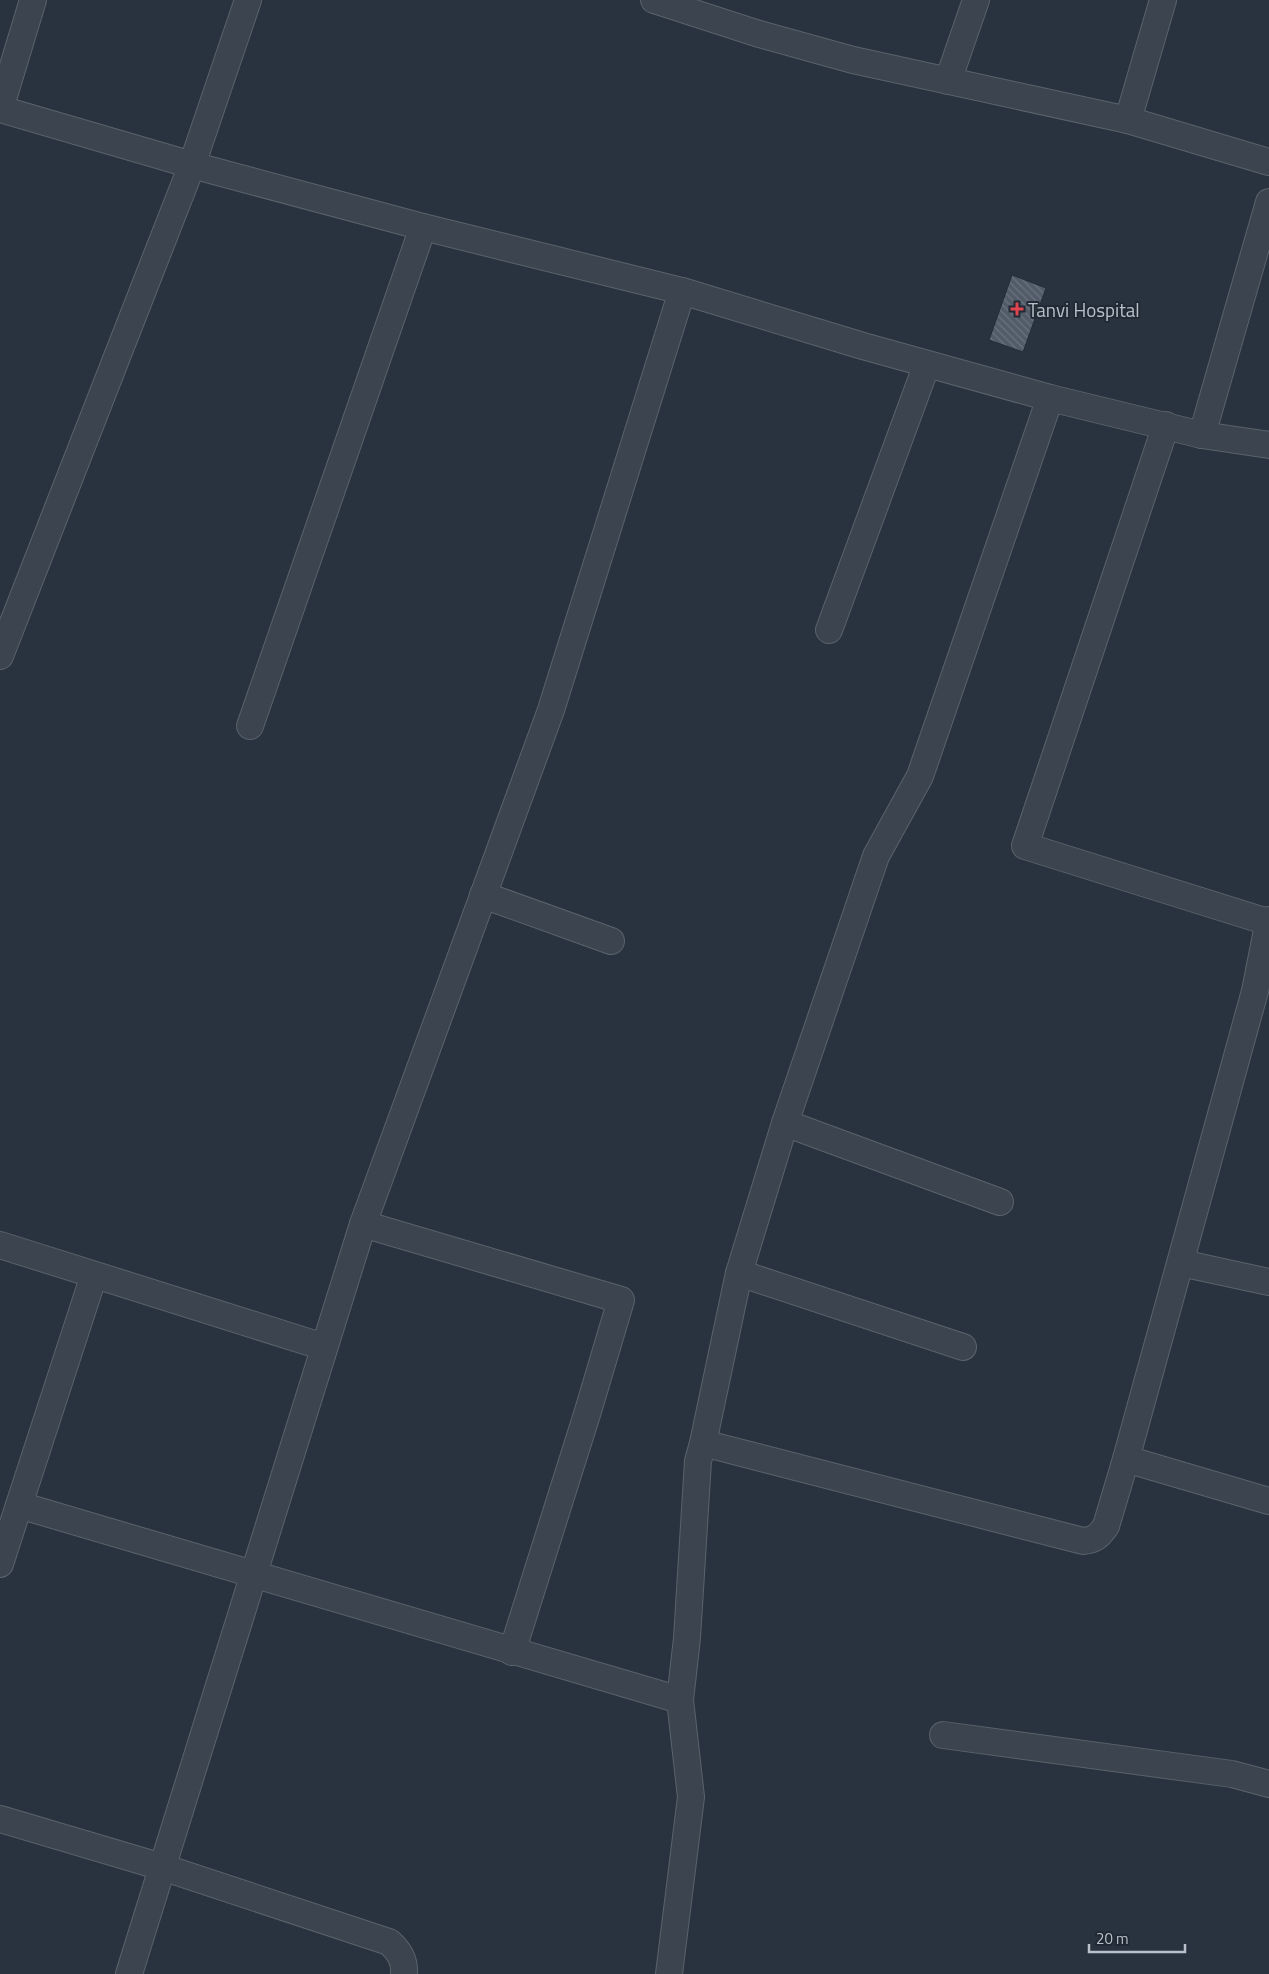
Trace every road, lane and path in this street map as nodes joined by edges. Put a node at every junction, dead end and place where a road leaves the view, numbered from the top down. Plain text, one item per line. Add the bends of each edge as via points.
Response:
1 (32, 0) edge
2 (248, 0) edge
3 (654, 0) edge
4 (976, 0) edge
5 (1163, 0) edge
6 (948, 81) junction
7 (0, 109) edge
8 (1128, 120) junction
9 (1269, 162) edge
10 (192, 165) junction
11 (1269, 202) edge
12 (423, 227) junction
13 (682, 291) junction
14 (927, 364) junction
15 (1050, 398) junction
16 (1166, 425) junction
17 (1202, 435) junction
18 (1269, 445) edge
19 (829, 630) dead end
20 (0, 656) edge
21 (250, 726) dead end
22 (483, 896) junction
23 (1269, 921) edge
24 (610, 941) dead end
25 (1262, 993) edge
26 (786, 1123) junction
27 (1000, 1202) dead end
28 (363, 1224) junction
29 (0, 1245) edge
30 (1181, 1264) junction
31 (739, 1274) junction
32 (94, 1275) junction
33 (1269, 1282) edge
34 (324, 1347) junction
35 (963, 1347) dead end
36 (704, 1442) junction
37 (1126, 1460) junction
38 (1269, 1501) edge
39 (19, 1505) junction
40 (0, 1564) edge
41 (252, 1573) junction
42 (512, 1652) junction
43 (680, 1700) junction
44 (943, 1735) dead end
45 (1269, 1784) edge
46 (0, 1819) edge
47 (162, 1867) junction
48 (128, 1974) edge
49 (404, 1974) edge
50 (669, 1974) edge

1 - 7 street
2 - 10 street
3 - 6 street via 854,60
4 - 6 street
5 - 8 street
6 - 8 street
7 - 10 street
8 - 9 street
10 - 12 street
10 - 20 street
11 - 17 street
12 - 13 street
12 - 21 street
13 - 14 street
13 - 22 street via 551,710
14 - 15 street
14 - 19 street
15 - 16 street
15 - 26 street via 920,776 876,856
16 - 17 street
16 - 23 street via 1025,846
17 - 18 street
22 - 24 street
22 - 28 street
23 - 25 street
25 - 30 street
26 - 27 street
26 - 31 street
28 - 34 street
28 - 42 street via 621,1300
29 - 32 street
30 - 33 street
30 - 37 street
31 - 35 street
31 - 36 street
32 - 34 street
32 - 39 street
34 - 41 street
36 - 37 street via 1083,1542 1100,1536 1106,1526
36 - 43 street via 698,1462
37 - 38 street
39 - 40 street
39 - 41 street
41 - 42 street
41 - 47 street
42 - 43 street
43 - 50 street via 691,1797
44 - 45 street via 1232,1774
46 - 47 street
47 - 48 street
47 - 49 street via 389,1942 403,1958

